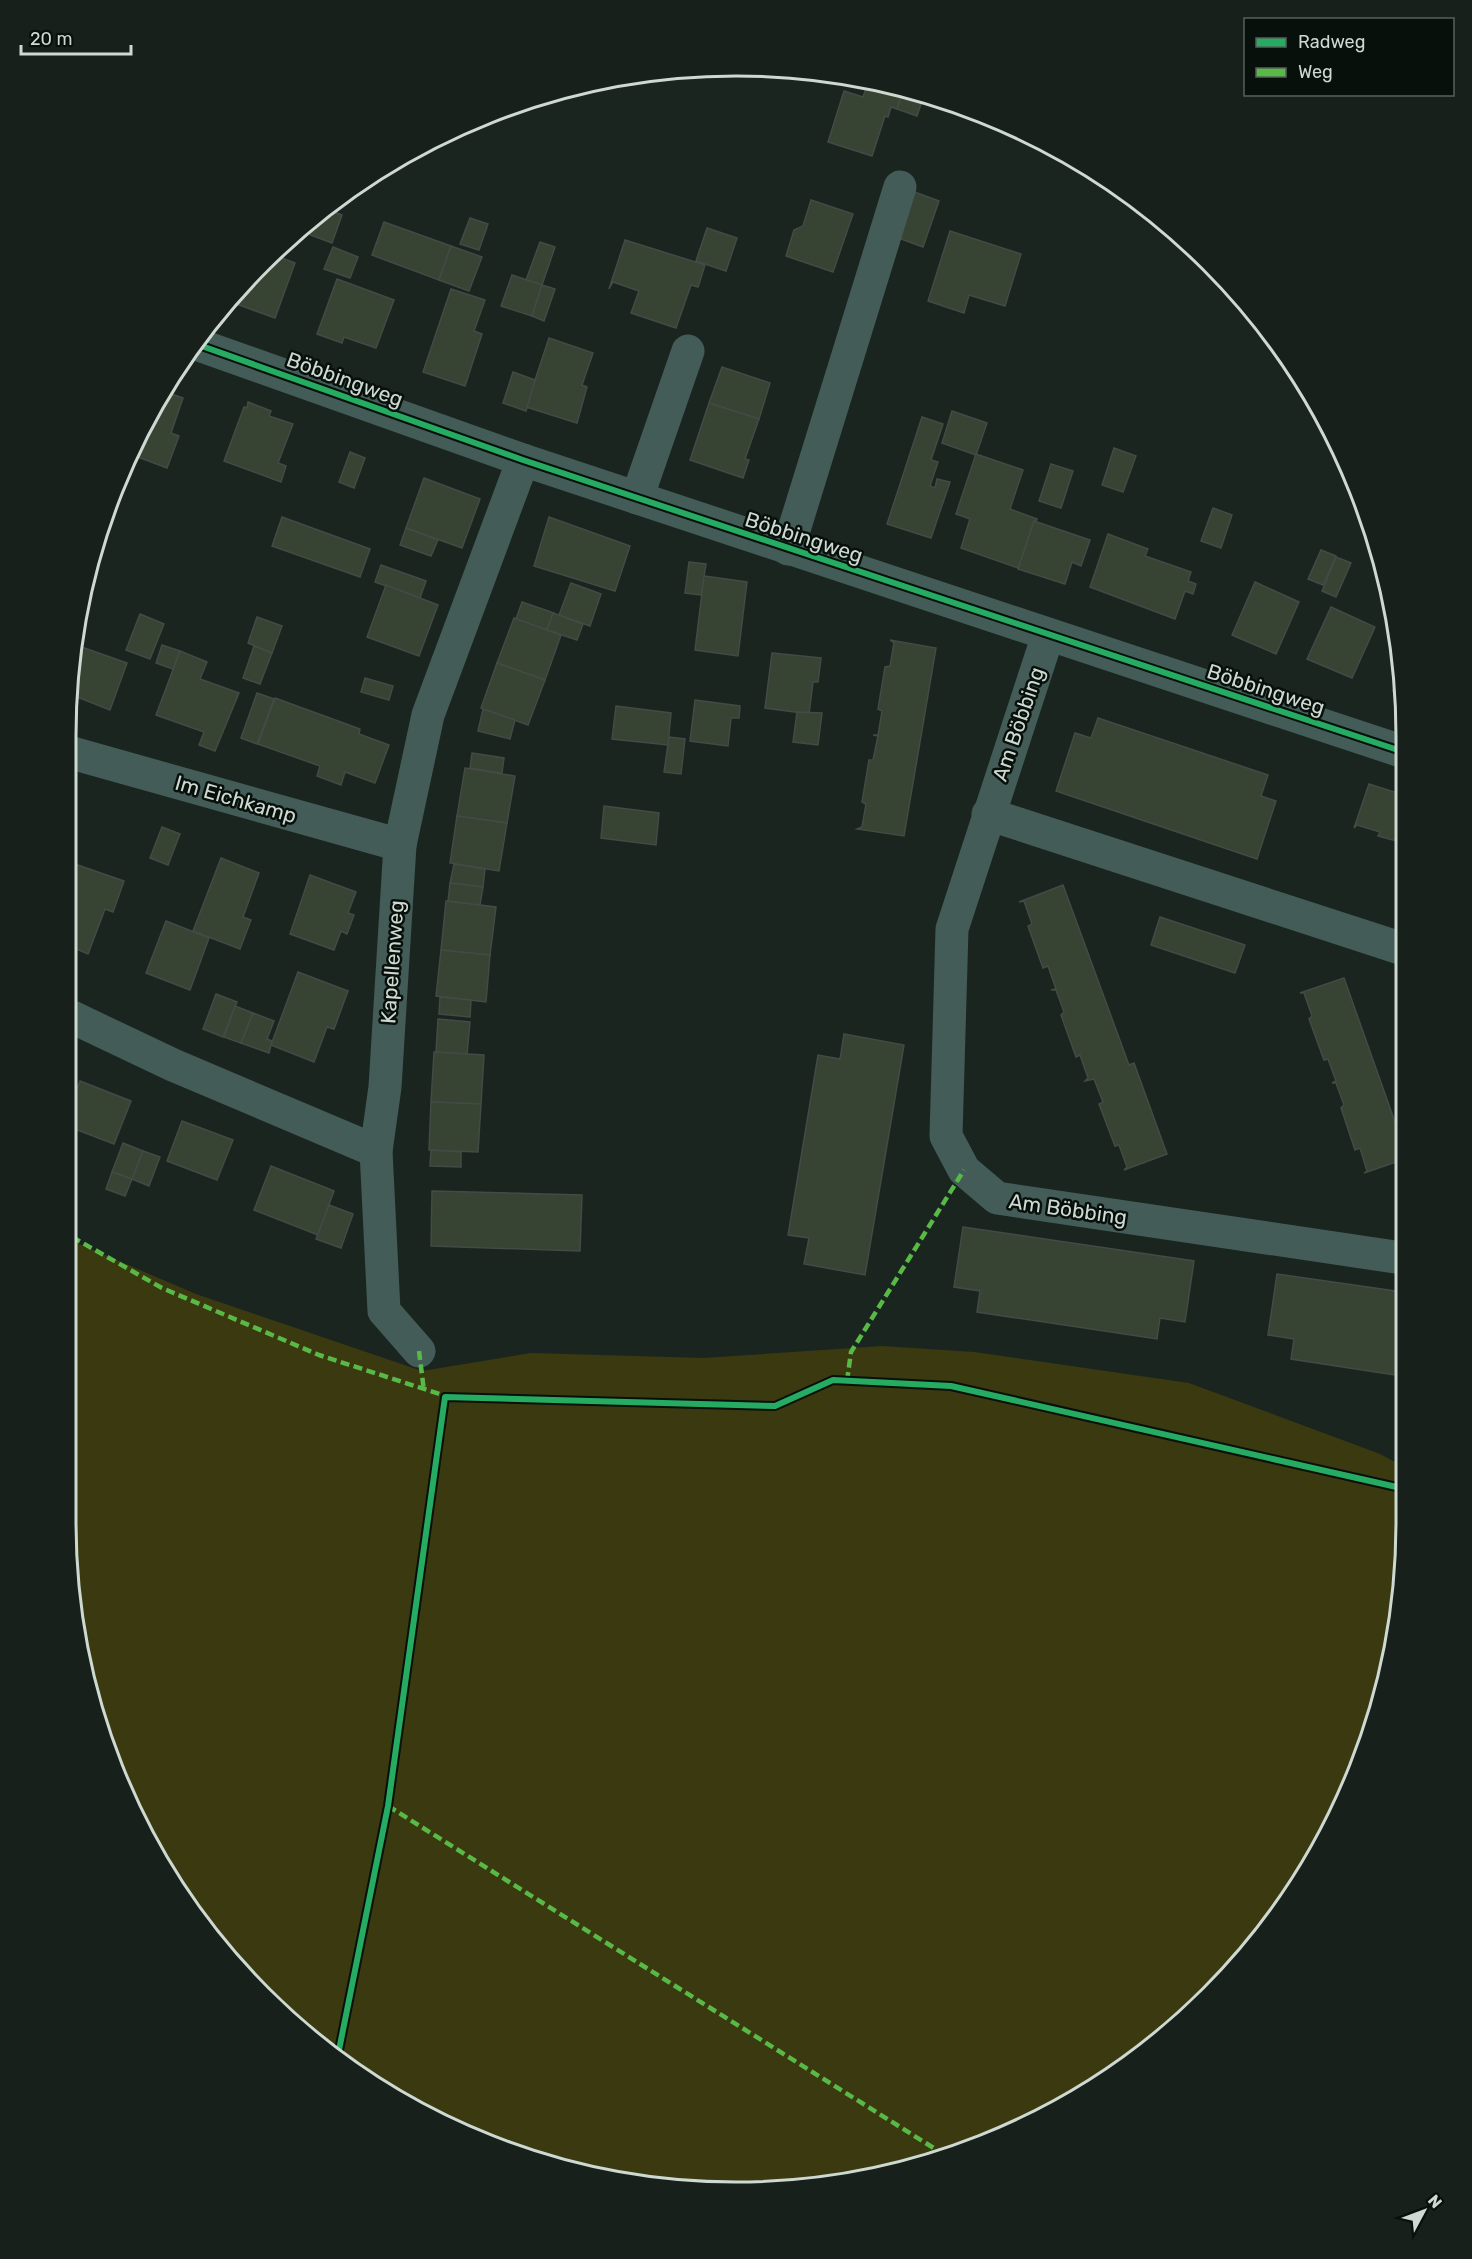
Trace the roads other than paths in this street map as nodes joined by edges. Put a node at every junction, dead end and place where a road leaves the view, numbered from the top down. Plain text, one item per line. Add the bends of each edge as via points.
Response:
1 (900, 187) dead end
2 (204, 347) edge
3 (688, 351) dead end
4 (523, 460) junction
5 (637, 498) junction
6 (788, 549) junction
7 (1047, 635) junction
8 (1396, 749) edge
9 (76, 754) edge
10 (988, 814) junction
11 (400, 845) junction
12 (1396, 947) edge
13 (76, 1019) edge
14 (376, 1151) junction
15 (1396, 1257) edge
16 (419, 1351) dead end

1 - 6 street
2 - 4 street, Böbbingweg
3 - 5 street
4 - 5 street, Böbbingweg
4 - 11 street, Kapellenweg via 428,715
5 - 6 street, Böbbingweg
6 - 7 street, Böbbingweg
7 - 8 street, Böbbingweg
7 - 10 street, Am Böbbing
9 - 11 street, Im Eichkamp
10 - 12 street
10 - 15 street, Am Böbbing via 952,929 946,1136 964,1170 997,1198
11 - 14 street, Kapellenweg via 385,1087
13 - 14 street via 173,1065
14 - 16 street, Kapellenweg via 384,1311

